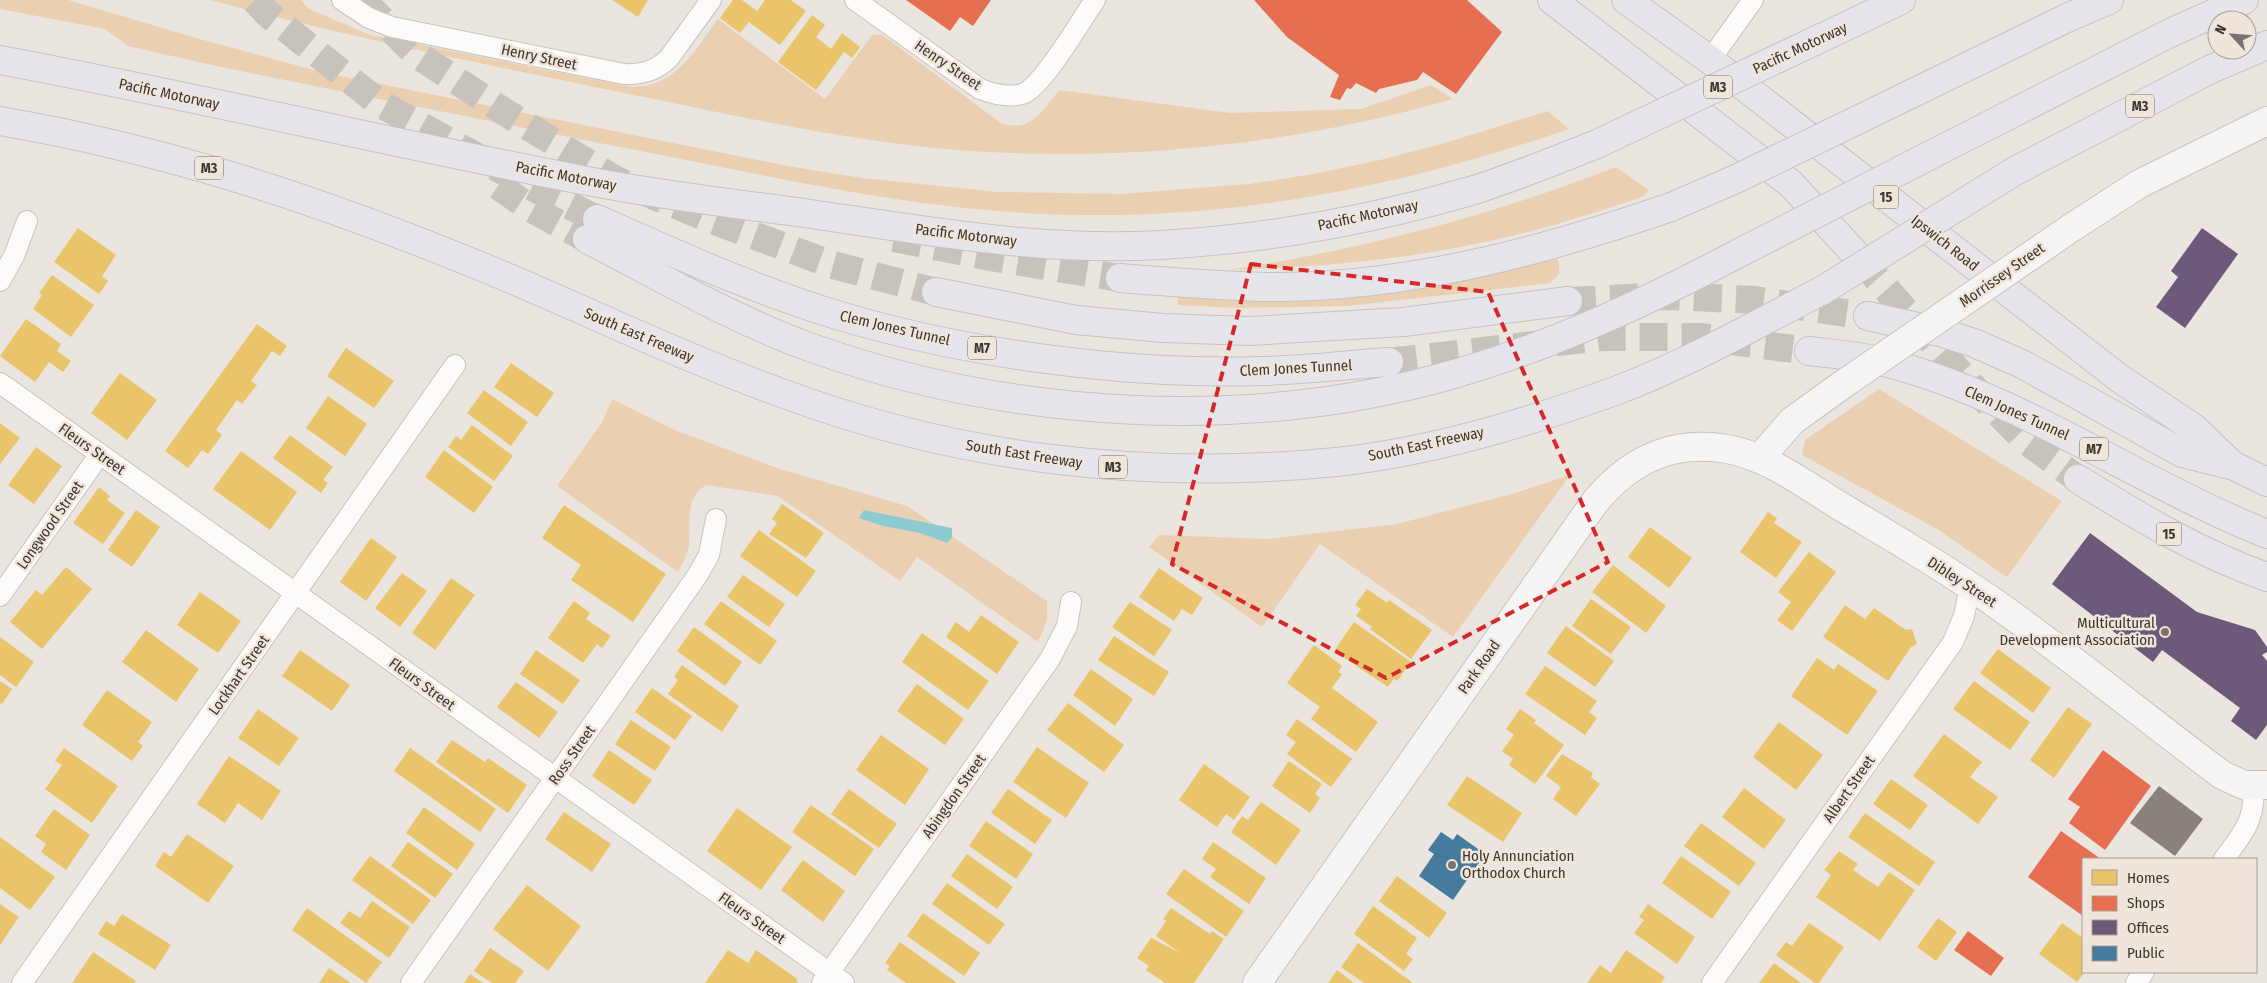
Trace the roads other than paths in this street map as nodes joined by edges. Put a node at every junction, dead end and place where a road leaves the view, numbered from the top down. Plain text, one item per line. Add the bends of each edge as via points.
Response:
1 (342, 0) edge
2 (711, 0) edge
3 (855, 0) edge
4 (1095, 0) edge
5 (1552, 0) edge
6 (1626, 0) edge
7 (1753, 0) edge
8 (1901, 0) edge
9 (2109, 0) edge
10 (2244, 0) edge
11 (2267, 45) edge
12 (0, 60) edge
13 (1710, 60) junction
14 (0, 121) edge
15 (2267, 121) edge
16 (27, 221) dead end
17 (1859, 258) tunnel mouth
18 (1120, 278) tunnel mouth
19 (0, 281) edge
20 (936, 292) tunnel mouth
21 (1568, 301) tunnel mouth
22 (1868, 316) tunnel mouth
23 (1809, 351) tunnel mouth
24 (1389, 362) tunnel mouth
25 (455, 365) dead end
26 (0, 383) edge
27 (100, 454) junction
28 (1759, 459) junction
29 (2232, 465) junction
30 (2078, 479) tunnel mouth
31 (2267, 482) edge
32 (716, 519) dead end
33 (2267, 534) edge
34 (2267, 577) edge
35 (1970, 586) junction
36 (296, 593) junction
37 (0, 596) edge
38 (1071, 602) dead end
39 (555, 779) junction
40 (2260, 785) edge
41 (2225, 858) edge
42 (832, 980) edge
43 (22, 983) edge
44 (411, 983) edge
45 (1257, 983) edge
46 (1712, 983) edge

1 - 2 street, Henry Street via 369,18 392,27 636,75 661,66 669,58
3 - 4 street, Henry Street via 980,88 1012,96 1028,91 1040,80
5 - 17 highway via 1791,184
6 - 13 highway, Ipswich Road / 15
7 - 13 street
8 - 12 highway, Pacific Motorway / M3, bridge via 1597,144 1477,189 1395,211 1255,237 1158,245 1079,246 994,240 596,183
9 - 18 highway, bridge via 1738,178 1671,207 1587,236 1446,270 1363,281 1268,287
10 - 24 highway, Clem Jones Tunnel / M7, bridge via 2170,33 1622,313 1530,349 1451,374 1365,394 1278,406 1119,410 975,392 919,380 810,347 734,314 592,229 797,302 915,335 998,350 1096,364 1178,370 1261,371
11 - 14 highway, South East Freeway / M3, bridge via 2201,74 2015,172 1823,290 1714,347 1620,389 1482,434 1340,462 1178,470 1110,466 976,448 850,416 710,365 411,238 295,196 208,167
13 - 29 highway, Ipswich Road / 15 via 2119,378 2195,430
15 - 28 street, Morrissey Street, bridge via 2139,184 2071,228 1792,421
16 - 19 street via 14,256
20 - 21 highway via 1076,320 1249,331 1403,322
22 - 29 highway, M7 via 1974,343 2022,364 2182,453
23 - 33 highway, Clem Jones Tunnel / M7 via 1882,361 1964,388 2037,420 2180,494
25 - 36 street, Lockhart Street
26 - 27 street, Fleurs Street
27 - 36 street, Fleurs Street
27 - 37 street, Longwood Street
28 - 35 street, Dibley Street
28 - 45 street, Park Road via 1720,448 1687,448 1659,454 1617,477 1595,502
29 - 31 highway, Ipswich Road
30 - 34 highway, 15 via 2156,528
32 - 39 street, Ross Street via 709,555 697,576
35 - 40 street, Dibley Street via 2222,775 2236,783
35 - 46 street, Albert Street via 1964,616 1953,642
36 - 39 street, Fleurs Street
36 - 43 street, Lockhart Street
38 - 42 street, Abingdon Street via 1067,626 1050,659
39 - 42 street, Fleurs Street
39 - 44 street, Ross Street
40 - 41 street via 2251,819

